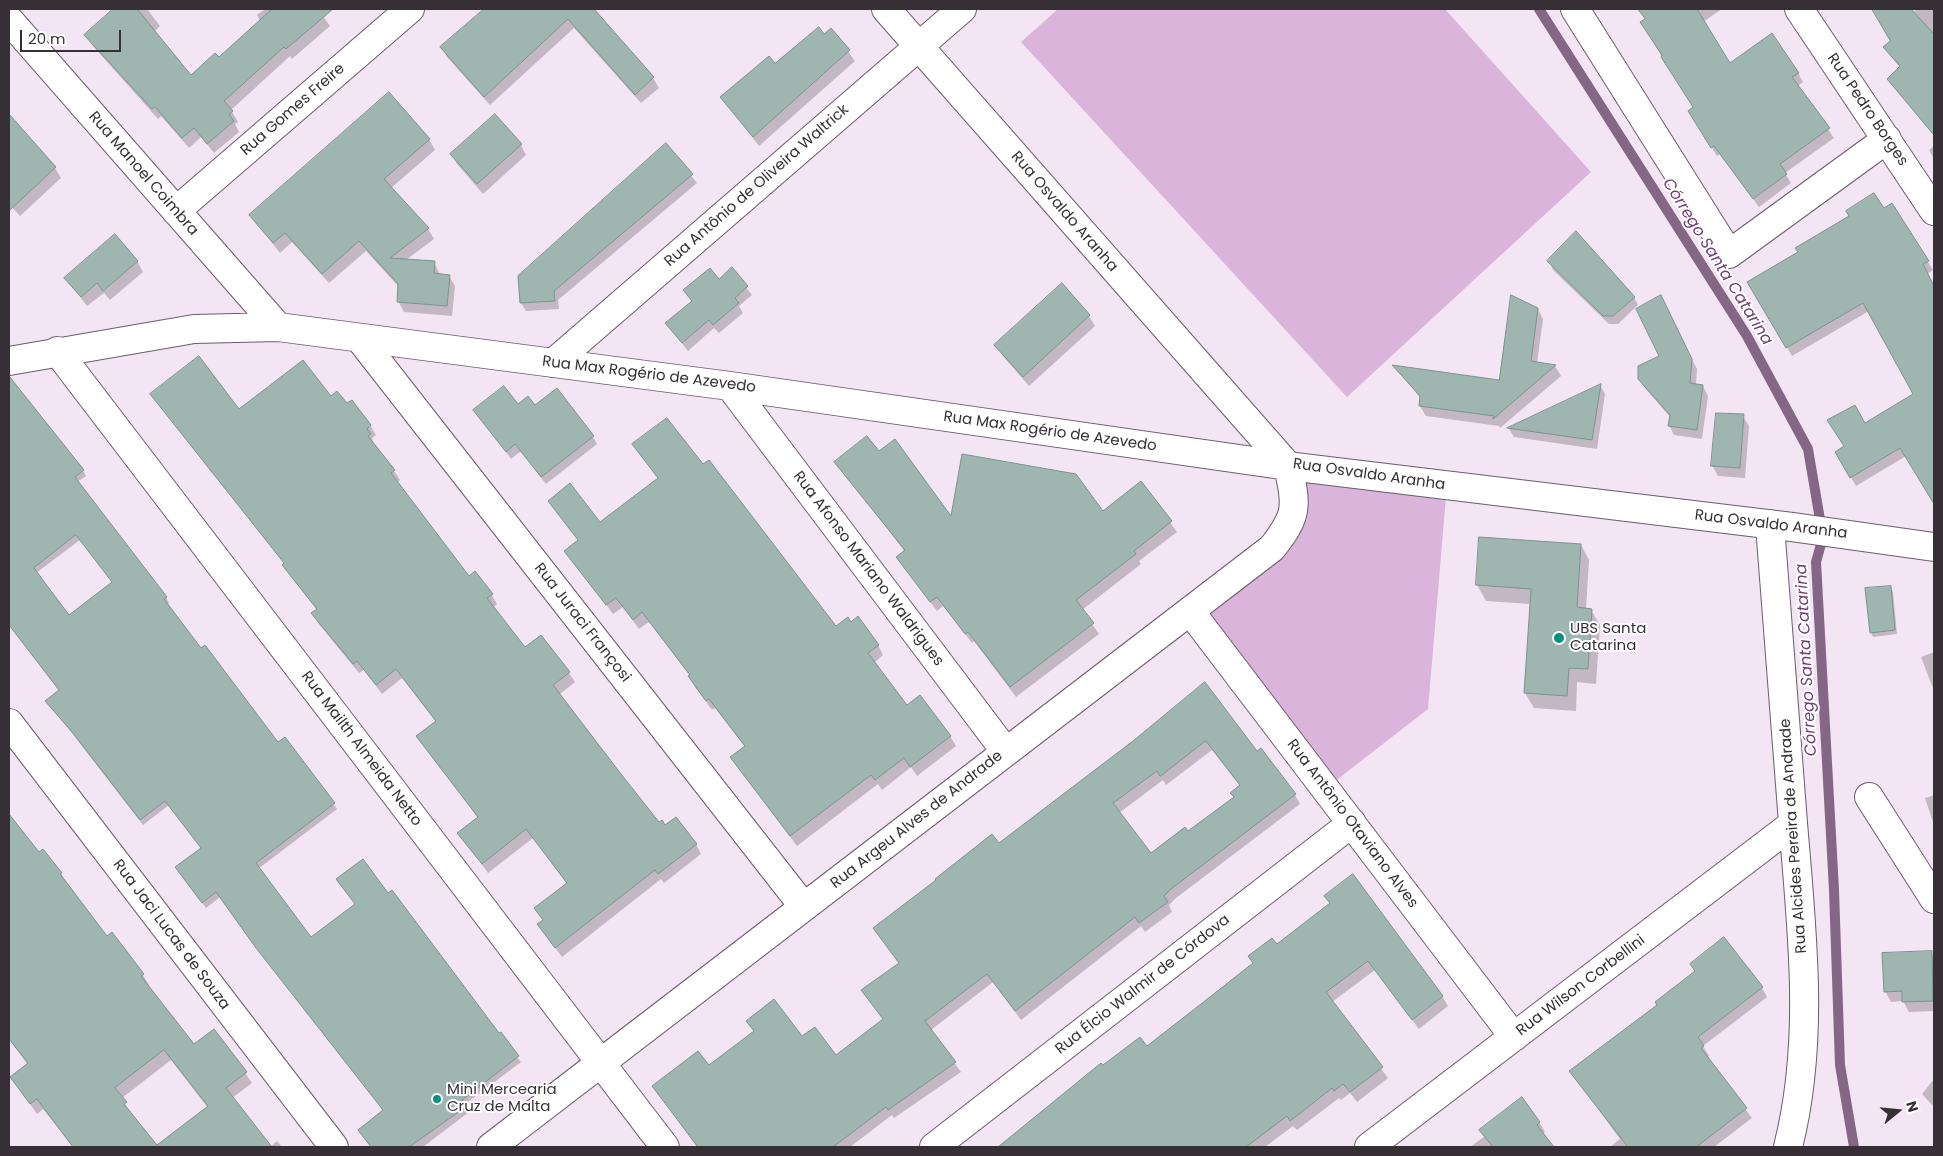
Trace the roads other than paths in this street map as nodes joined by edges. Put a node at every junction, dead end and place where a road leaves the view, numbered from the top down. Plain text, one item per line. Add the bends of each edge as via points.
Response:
1 (410, 9) edge
2 (886, 9) edge
3 (962, 9) edge
4 (1575, 9) edge
5 (1799, 9) edge
6 (9, 20) edge
7 (919, 46) junction
8 (1887, 139) junction
9 (176, 211) junction
10 (1934, 211) edge
11 (278, 327) junction
12 (360, 339) junction
13 (57, 351) junction
14 (9, 361) edge
15 (553, 363) junction
16 (730, 386) junction
17 (1288, 466) junction
18 (1781, 526) junction
19 (1934, 547) edge
20 (1190, 611) junction
21 (9, 723) edge
22 (1006, 752) junction
23 (1869, 797) dead end
24 (1352, 823) junction
25 (1793, 824) junction
26 (1934, 899) edge
27 (804, 907) junction
28 (1514, 1037) junction
29 (600, 1063) junction
30 (334, 1147) edge
31 (491, 1147) edge
32 (665, 1147) edge
33 (934, 1147) edge
34 (1369, 1147) edge
35 (1788, 1147) edge

1 - 9 street, Rua Gomes Freire
2 - 7 street, Rua Osvaldo Aranha
3 - 7 street, Rua Antônio de Oliveira Waltrick
4 - 8 street via 1729,254
5 - 8 street, Rua Pedro Borges
6 - 9 street, Rua Manoel Coimbra
7 - 15 street, Rua Antônio de Oliveira Waltrick
7 - 17 street, Rua Osvaldo Aranha
8 - 10 street, Rua Pedro Borges
9 - 11 street, Rua Manoel Coimbra
11 - 12 street, Rua Max Rogério de Azevedo
11 - 13 street, Rua Max Rogério de Azevedo via 194,329
12 - 15 street, Rua Max Rogério de Azevedo
12 - 27 street, Rua Juraci Françosi
13 - 14 street, Rua Max Rogério de Azevedo
13 - 29 street, Rua Mailth Almeida Netto
15 - 16 street, Rua Max Rogério de Azevedo
16 - 17 street, Rua Max Rogério de Azevedo
16 - 22 street, Rua Afonso Mariano Waldrigues
17 - 18 street, Rua Osvaldo Aranha
17 - 20 street, Rua Argeu Alves de Andrade via 1295,496 1290,524 1272,548
18 - 19 street, Rua Osvaldo Aranha
18 - 25 street, Rua Alcides Pereira de Andrade
20 - 22 street, Rua Argeu Alves de Andrade
20 - 24 street, Rua Antônio Otaviano Alves
21 - 30 street, Rua Jaci Lucas de Souza
22 - 27 street, Rua Argeu Alves de Andrade
23 - 26 street
24 - 28 street, Rua Antônio Otaviano Alves
24 - 33 street, Rua Élcio Walmir de Córdova
25 - 28 street, Rua Wilson Corbellini
25 - 35 street, Rua Alcides Pereira de Andrade via 1804,958 1805,1045 1798,1109
27 - 29 street, Rua Argeu Alves de Andrade
28 - 34 street, Rua Wilson Corbellini
29 - 31 street, Rua Argeu Alves de Andrade
29 - 32 street, Rua Mailth Almeida Netto

